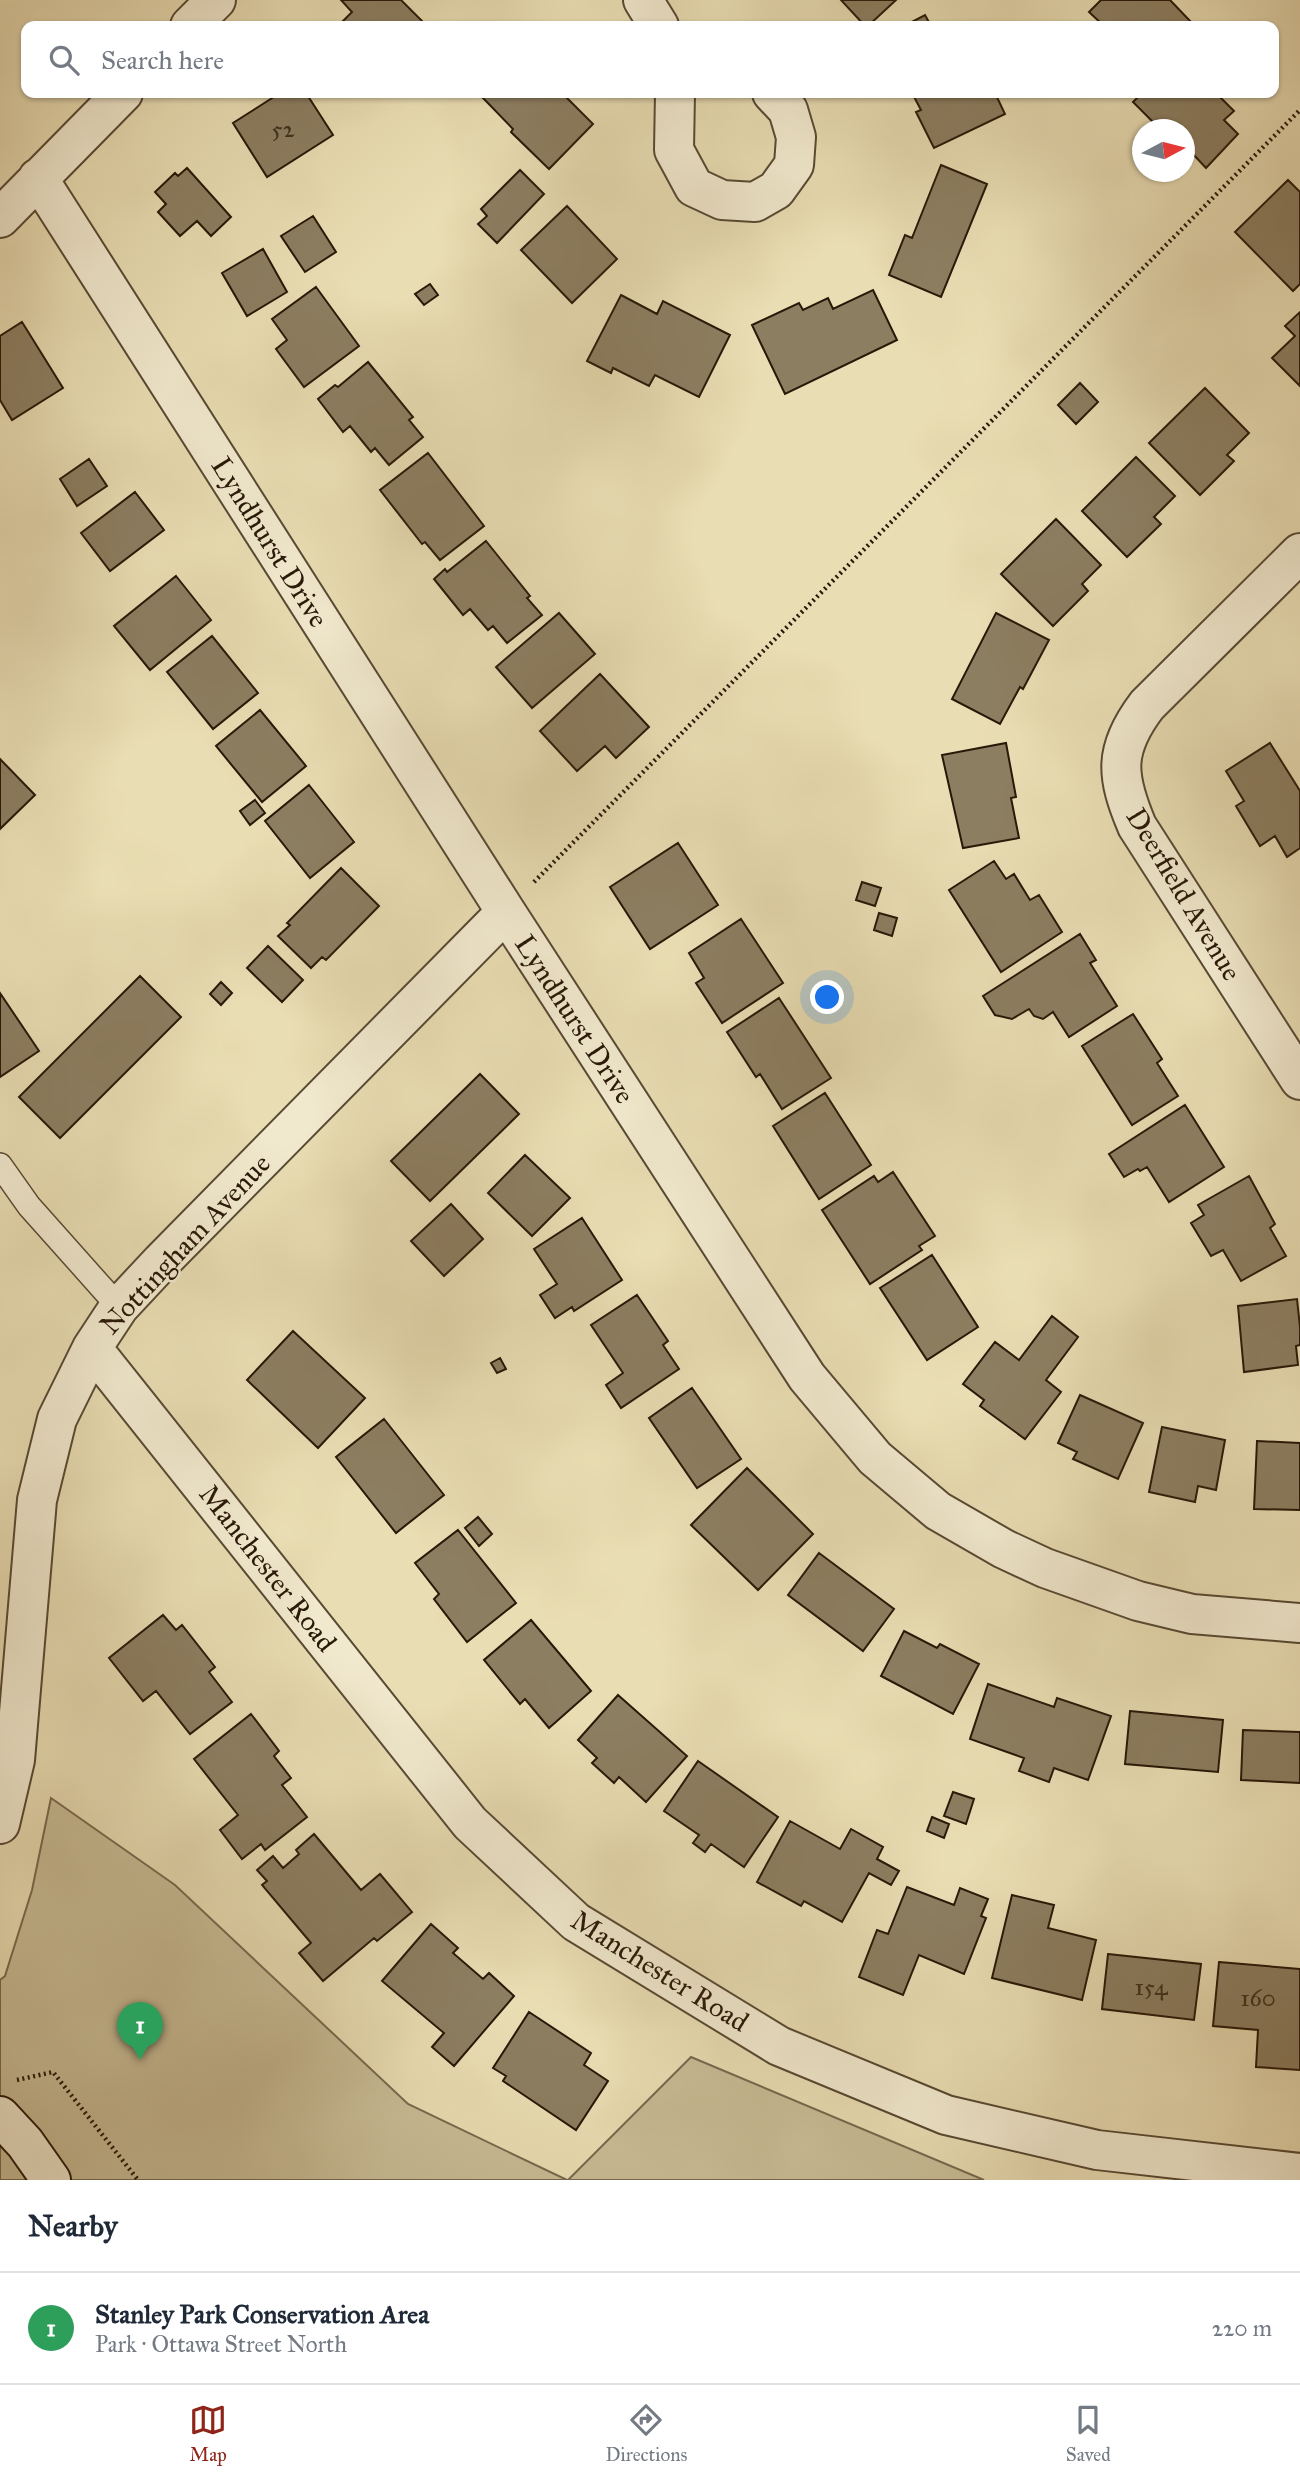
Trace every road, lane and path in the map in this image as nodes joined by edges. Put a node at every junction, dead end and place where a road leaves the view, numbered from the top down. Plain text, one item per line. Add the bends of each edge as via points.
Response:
1 (216, 0) edge
2 (643, 0) edge
3 (195, 21) edge
4 (656, 21) edge
5 (118, 98) edge
6 (675, 98) edge
7 (777, 98) edge
8 (1300, 110) edge
9 (38, 178) junction
10 (0, 218) edge
11 (1300, 552) edge
12 (506, 912) junction
13 (1300, 1080) edge
14 (0, 1165) edge
15 (119, 1307) junction
16 (92, 1348) junction
17 (1300, 1623) edge
18 (0, 1824) edge
19 (13, 2081) dead end
20 (0, 2116) edge
21 (1300, 2173) edge
22 (51, 2180) edge
23 (138, 2180) edge

1 - 3 street
2 - 4 street
5 - 9 street
6 - 7 street via 674,150 694,187 722,200 755,202 776,190 794,165 796,137 788,110
8 - 12 path
9 - 10 street
9 - 12 street, Lyndhurst Drive
11 - 13 street, Deerfield Avenue via 1147,705 1122,746 1120,763 1121,781 1138,825
12 - 15 street, Nottingham Avenue
12 - 17 street, Lyndhurst Drive via 807,1377 876,1458 938,1511 1045,1568 1138,1601 1192,1614
14 - 15 lane via 29,1206
15 - 16 street, Nottingham Avenue
16 - 18 street, Nottingham Avenue via 57,1419 37,1500 15,1760
16 - 21 street, Manchester Road via 470,1823 576,1922 779,2046 946,2115 1097,2150
19 - 23 path via 53,2072
20 - 22 street

